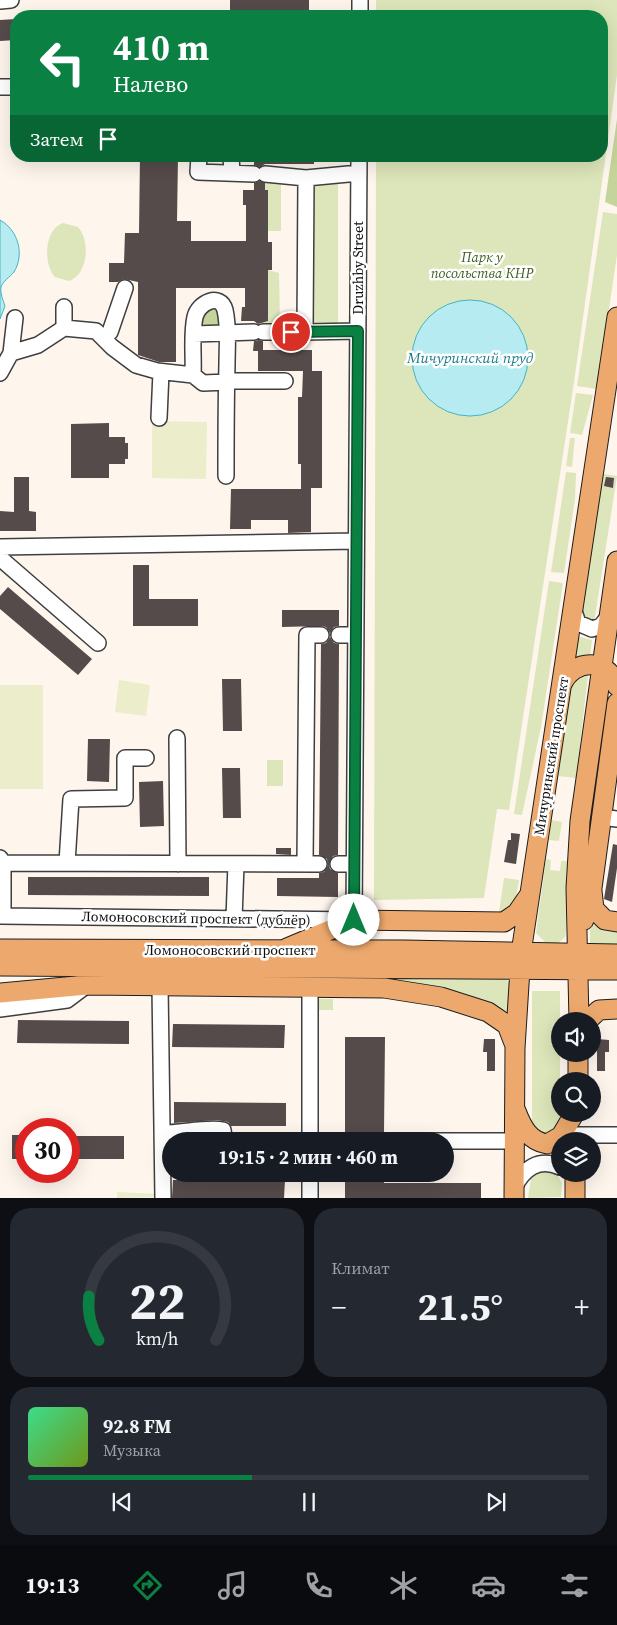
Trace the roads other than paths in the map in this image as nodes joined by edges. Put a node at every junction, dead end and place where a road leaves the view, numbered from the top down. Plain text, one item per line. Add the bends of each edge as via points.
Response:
1 (11, 0) edge
2 (0, 1) edge
3 (199, 162) edge
4 (232, 162) edge
5 (359, 162) edge
6 (232, 173) junction
7 (359, 173) junction
8 (306, 178) junction
9 (124, 288) dead end
10 (64, 307) dead end
11 (617, 317) edge
12 (15, 318) dead end
13 (64, 328) junction
14 (358, 331) junction
15 (305, 332) junction
16 (227, 333) junction
17 (194, 334) junction
18 (103, 338) junction
19 (11, 353) junction
20 (161, 372) junction
21 (0, 373) edge
22 (193, 374) junction
23 (285, 381) dead end
24 (226, 382) junction
25 (160, 418) dead end
26 (226, 476) dead end
27 (356, 541) junction
28 (0, 547) edge
29 (0, 558) edge
30 (617, 561) edge
31 (574, 611) junction
32 (609, 616) junction
33 (321, 635) dead end
34 (339, 635) dead end
35 (356, 635) junction
36 (98, 643) dead end
37 (602, 667) junction
38 (562, 684) junction
39 (617, 686) edge
40 (617, 703) edge
41 (177, 738) dead end
42 (146, 758) dead end
43 (609, 818) edge
44 (2, 861) edge
45 (67, 863) junction
46 (178, 864) junction
47 (236, 864) junction
48 (338, 864) dead end
49 (354, 864) junction
50 (592, 888) junction
51 (529, 894) junction
52 (1, 916) edge
53 (234, 918) junction
54 (354, 920) junction
55 (617, 922) edge
56 (0, 949) edge
57 (282, 950) junction
58 (617, 954) edge
59 (579, 960) junction
60 (520, 961) junction
61 (0, 966) edge
62 (424, 968) junction
63 (617, 970) edge
64 (0, 971) edge
65 (87, 986) junction
66 (160, 986) junction
67 (310, 986) junction
68 (339, 986) junction
69 (0, 993) edge
70 (0, 1009) edge
71 (617, 1009) edge
72 (579, 1012) edge
73 (597, 1012) edge
74 (515, 1048) junction
75 (514, 1102) junction
76 (570, 1122) edge
77 (163, 1132) edge
78 (310, 1132) edge
79 (617, 1135) edge
80 (601, 1136) edge
81 (454, 1141) edge
82 (514, 1141) junction
83 (551, 1164) edge
84 (163, 1182) edge
85 (310, 1182) edge
86 (514, 1193) edge
87 (163, 1198) edge
88 (310, 1198) edge

1 - 2 street
3 - 6 street via 198,172
4 - 6 street
5 - 7 street, Druzhby Street
6 - 8 street
7 - 8 street
7 - 14 street, Druzhby Street
8 - 15 street
9 - 18 street via 110,332
10 - 13 street
11 - 31 main road, Мичуринский проспект
12 - 19 street
13 - 18 street via 96,332
13 - 19 street via 38,345
14 - 15 street
14 - 27 street, Druzhby Street
15 - 16 street
16 - 17 street
16 - 17 street via 224,309 214,301 200,306 195,316
16 - 24 street
17 - 22 street
18 - 20 street via 136,365
19 - 21 street
20 - 22 street
20 - 25 street
22 - 24 street via 204,383
23 - 24 street
24 - 26 street
27 - 28 street
27 - 35 street, Druzhby Street
29 - 36 street
30 - 32 main road
31 - 32 street via 578,623 587,628 601,626
31 - 38 main road, Мичуринский проспект
32 - 37 main road
33 - 47 street via 306,635 312,864
34 - 35 street
35 - 49 street, Druzhby Street
37 - 38 main road via 580,665
37 - 39 main road via 610,672
37 - 59 main road via 580,821 576,888
38 - 51 main road, Мичуринский проспект
40 - 43 main road
41 - 46 street
42 - 45 street via 125,758 125,798 71,799
43 - 50 main road
44 - 45 street
44 - 52 street
45 - 46 street
46 - 47 street
47 - 53 street
48 - 49 street
49 - 54 street, Druzhby Street
50 - 55 main road via 594,909 605,920
50 - 59 main road
51 - 54 main road, Ломоносовский проспект (дублёр) via 517,913 498,923
51 - 60 main road, Мичуринский проспект
52 - 53 street, Ломоносовский проспект (дублёр)
53 - 54 street, Ломоносовский проспект (дублёр)
54 - 57 main road
56 - 57 main road, Ломоносовский проспект
57 - 60 main road, Ломоносовский проспект
58 - 59 main road
59 - 60 main road
59 - 60 main road via 557,970
59 - 63 main road
59 - 72 main road
60 - 62 main road, Ломоносовский проспект
60 - 74 main road, Мичуринский проспект
61 - 62 main road, Ломоносовский проспект
62 - 68 main road
64 - 65 main road
65 - 66 main road
65 - 69 main road
65 - 70 street via 67,1000
66 - 67 main road
66 - 77 street
67 - 68 main road
67 - 78 street
68 - 74 main road via 413,992 471,1006 501,1019 507,1025
71 - 73 main road
74 - 75 main road, Мичуринский проспект
75 - 76 main road via 528,1135 540,1143 553,1142
75 - 82 main road, Мичуринский проспект
79 - 80 street
81 - 82 street
82 - 86 main road, Мичуринский проспект
83 - 86 street via 537,1164 520,1176
84 - 87 street
85 - 88 street

